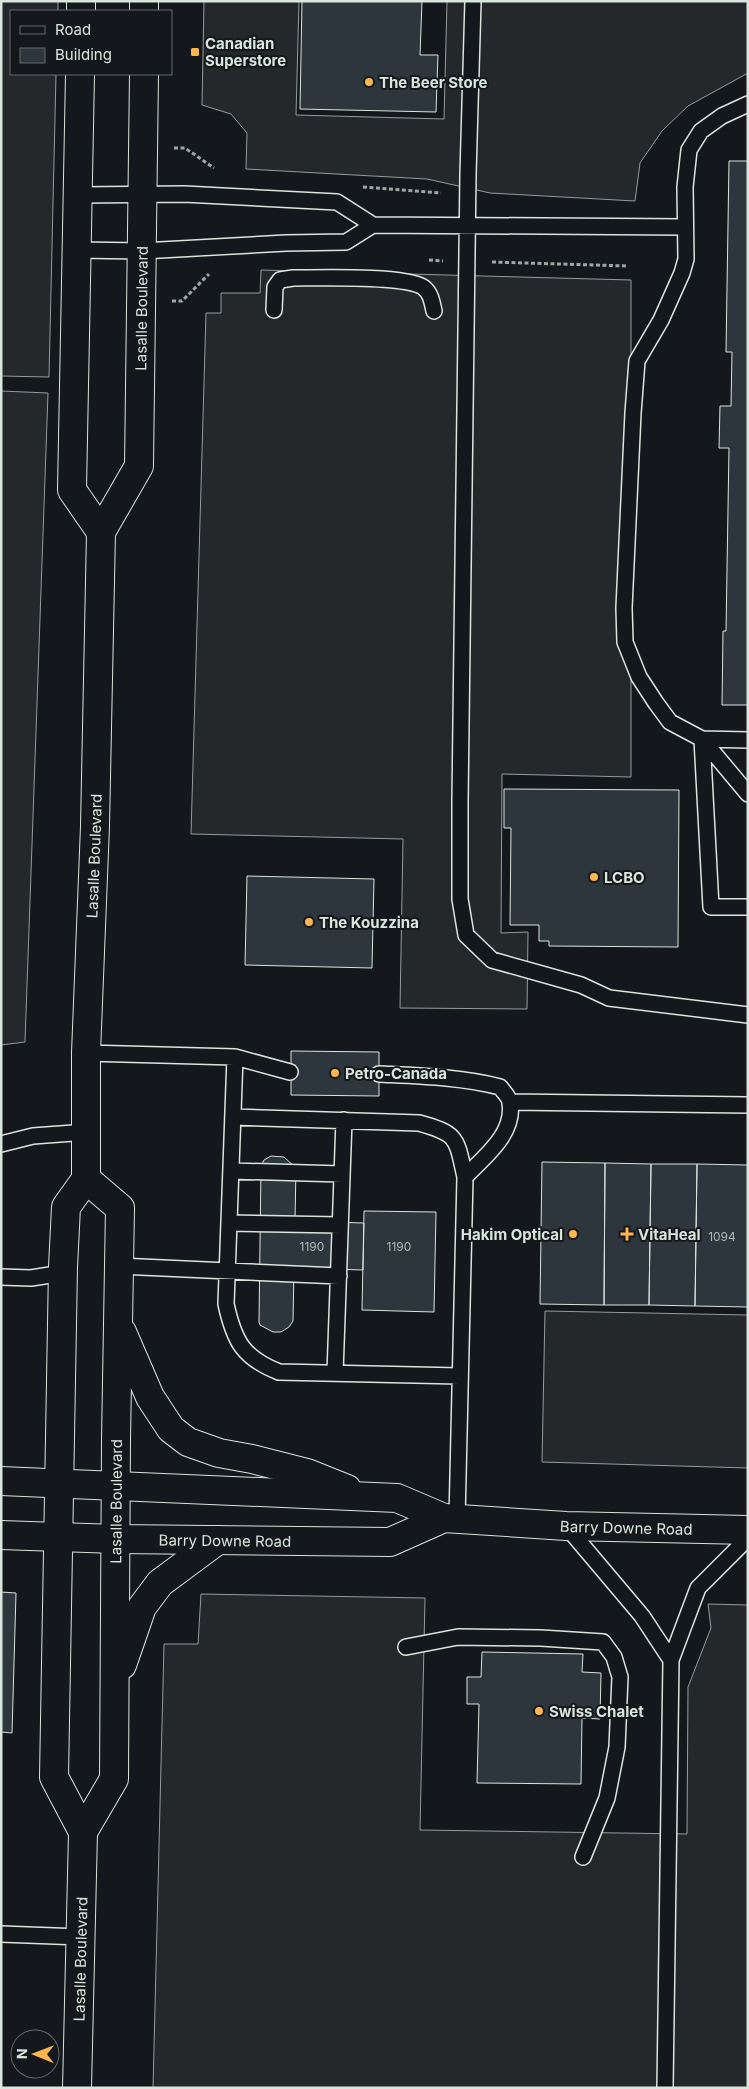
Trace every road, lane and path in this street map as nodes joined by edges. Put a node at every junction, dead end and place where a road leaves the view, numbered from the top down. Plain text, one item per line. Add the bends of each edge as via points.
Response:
1 (473, 1) edge
2 (80, 75) edge
3 (144, 75) edge
4 (748, 104) edge
5 (142, 194) junction
6 (78, 195) junction
7 (373, 225) junction
8 (469, 227) junction
9 (685, 227) junction
10 (77, 250) junction
11 (142, 251) junction
12 (274, 310) dead end
13 (434, 311) dead end
14 (101, 532) junction
15 (702, 739) junction
16 (748, 740) edge
17 (748, 794) edge
18 (748, 907) edge
19 (748, 1015) edge
20 (86, 1053) junction
21 (235, 1057) junction
22 (290, 1072) dead end
23 (379, 1074) dead end
24 (510, 1102) junction
25 (748, 1105) edge
26 (233, 1117) junction
27 (344, 1120) junction
28 (87, 1132) junction
29 (1, 1144) edge
30 (231, 1171) junction
31 (342, 1174) junction
32 (465, 1177) junction
33 (86, 1179) junction
34 (229, 1223) junction
35 (340, 1225) junction
36 (119, 1266) junction
37 (228, 1272) junction
38 (63, 1273) junction
39 (339, 1276) junction
40 (1, 1277) edge
41 (118, 1321) junction
42 (335, 1373) junction
43 (460, 1376) junction
44 (1, 1481) edge
45 (60, 1483) junction
46 (116, 1486) junction
47 (367, 1497) junction
48 (450, 1519) junction
49 (566, 1526) junction
50 (748, 1530) edge
51 (1, 1535) edge
52 (58, 1537) junction
53 (116, 1538) junction
54 (748, 1538) edge
55 (218, 1540) junction
56 (406, 1647) dead end
57 (671, 1660) junction
58 (115, 1685) junction
59 (83, 1832) junction
60 (583, 1857) dead end
61 (1, 1934) edge
62 (81, 1937) junction
63 (77, 2088) edge
64 (665, 2088) edge

1 - 8 lane
2 - 6 main road
3 - 5 main road, Lasalle Boulevard
4 - 9 lane via 722,116 701,131 689,150
5 - 6 lane
5 - 7 lane via 337,202
5 - 11 main road, Lasalle Boulevard
6 - 10 main road
7 - 8 lane
7 - 11 lane via 346,242
8 - 9 lane
8 - 19 lane via 460,801 460,899 466,935 492,960 581,985 609,998
9 - 15 lane via 686,259 682,273 637,361 628,511 625,642 639,677 670,722
10 - 11 lane
10 - 14 main road via 72,490
11 - 14 main road, Lasalle Boulevard via 139,466
12 - 13 lane via 275,288 280,280 293,278 407,282 423,287 431,296
14 - 20 main road, Lasalle Boulevard
15 - 16 lane
15 - 17 lane
15 - 18 lane via 711,907
20 - 21 lane
20 - 28 main road, Lasalle Boulevard
21 - 22 lane
21 - 26 lane
23 - 24 lane via 480,1082 500,1087
24 - 25 lane
24 - 32 lane via 510,1117 502,1138
26 - 27 lane
26 - 30 lane
27 - 31 lane
27 - 32 lane via 419,1123 444,1129 457,1142
28 - 29 lane via 32,1136
28 - 33 main road, Lasalle Boulevard
30 - 31 lane
30 - 34 lane
31 - 35 lane
32 - 43 lane
33 - 36 main road, Lasalle Boulevard via 120,1208
33 - 38 main road, Lasalle Boulevard via 66,1207
34 - 35 lane
34 - 37 lane
35 - 39 lane
36 - 37 lane
36 - 41 main road, Lasalle Boulevard
37 - 39 lane
37 - 42 lane via 226,1304 231,1326 242,1348 259,1364 279,1372
38 - 40 lane via 31,1278
38 - 45 main road, Lasalle Boulevard
39 - 42 lane
41 - 46 main road, Lasalle Boulevard
41 - 47 main road via 150,1397 171,1429 188,1442 219,1453 307,1473
42 - 43 lane
43 - 48 lane
44 - 45 main road, Barry Downe Road
45 - 46 main road, Barry Downe Road
45 - 52 main road, Lasalle Boulevard
46 - 47 main road, Barry Downe Road
46 - 53 main road, Lasalle Boulevard
47 - 48 main road, Barry Downe Road via 397,1498
48 - 49 main road, Barry Downe Road
48 - 55 main road, Barry Downe Road via 390,1542
49 - 50 main road, Barry Downe Road
49 - 57 lane via 642,1616
51 - 52 main road, Barry Downe Road
52 - 53 main road, Barry Downe Road
52 - 59 main road, Lasalle Boulevard via 54,1777
53 - 55 main road, Barry Downe Road
53 - 58 main road, Lasalle Boulevard
54 - 57 lane via 698,1588
55 - 58 main road via 160,1584 142,1607
56 - 60 lane via 458,1637 603,1642 614,1656 620,1677 617,1747 607,1798
57 - 64 lane
58 - 59 main road, Lasalle Boulevard via 114,1779
59 - 62 main road, Lasalle Boulevard
61 - 62 lane
62 - 63 main road, Lasalle Boulevard

